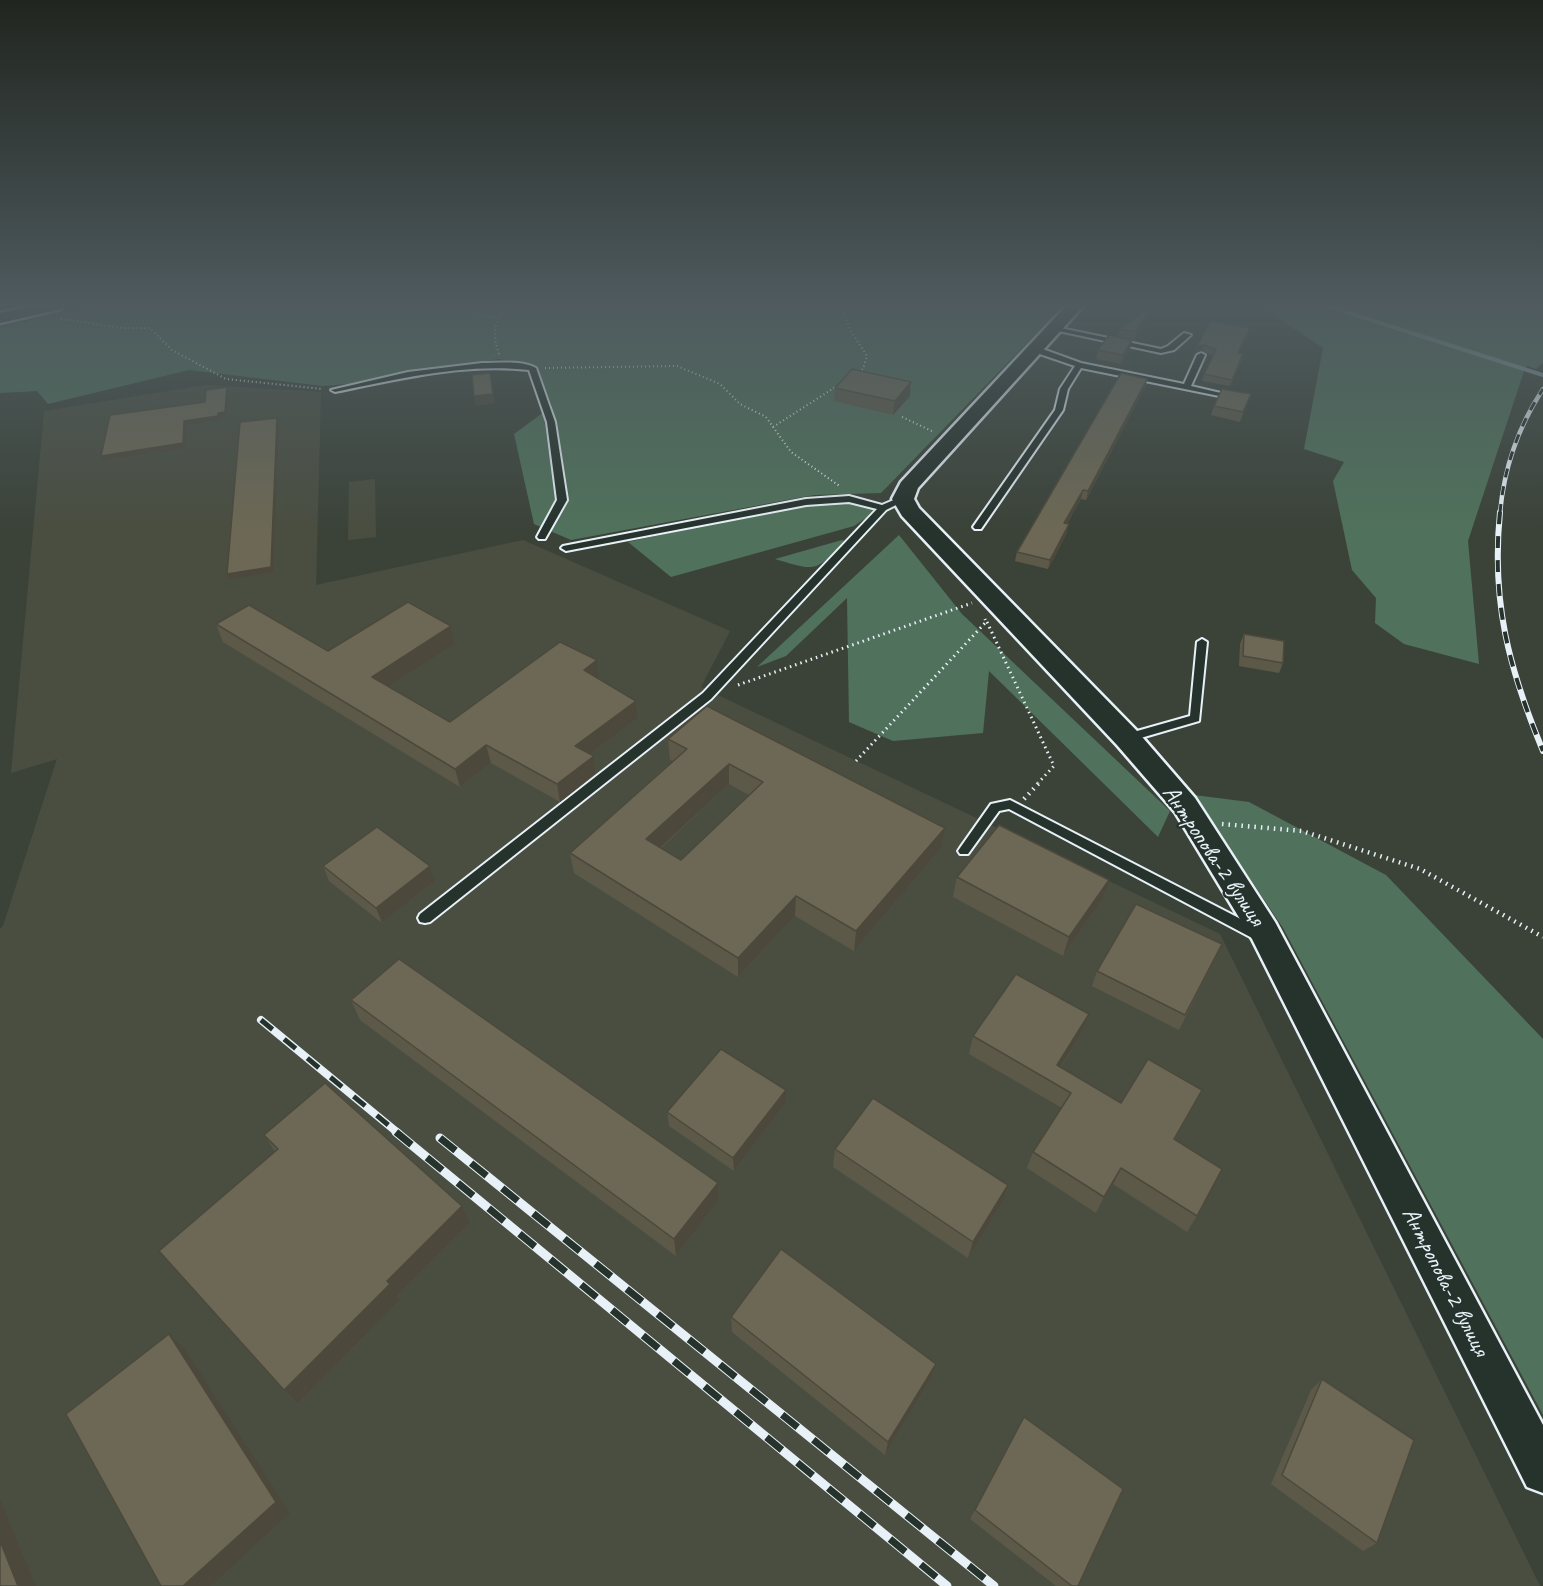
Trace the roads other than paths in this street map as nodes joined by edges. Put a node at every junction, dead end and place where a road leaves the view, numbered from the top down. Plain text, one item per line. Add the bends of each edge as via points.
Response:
1 (389, 379) edge
2 (536, 379) edge
3 (1007, 379) edge
4 (1070, 379) edge
5 (1148, 379) edge
6 (1190, 379) edge
7 (1187, 387) junction
8 (335, 390) road end
9 (1242, 398) edge
10 (893, 503) junction
11 (978, 527) dead end
12 (542, 537) dead end
13 (566, 548) dead end
14 (1202, 642) dead end
15 (1127, 738) junction
16 (964, 851) dead end
17 (425, 918) dead end
18 (1268, 939) junction
19 (1543, 1471) edge

1 - 8 lane
2 - 12 lane via 551,422 562,500
3 - 10 street
4 - 11 lane via 1059,410
5 - 7 lane
6 - 7 lane
7 - 9 lane
10 - 13 lane via 806,501
10 - 15 street, Антропова-2 вулиця via 910,511
10 - 17 lane via 707,696
14 - 15 lane via 1195,718
15 - 18 street, Антропова-2 вулиця via 1185,805
16 - 18 lane via 995,807 1010,804
18 - 19 street, Антропова-2 вулиця

